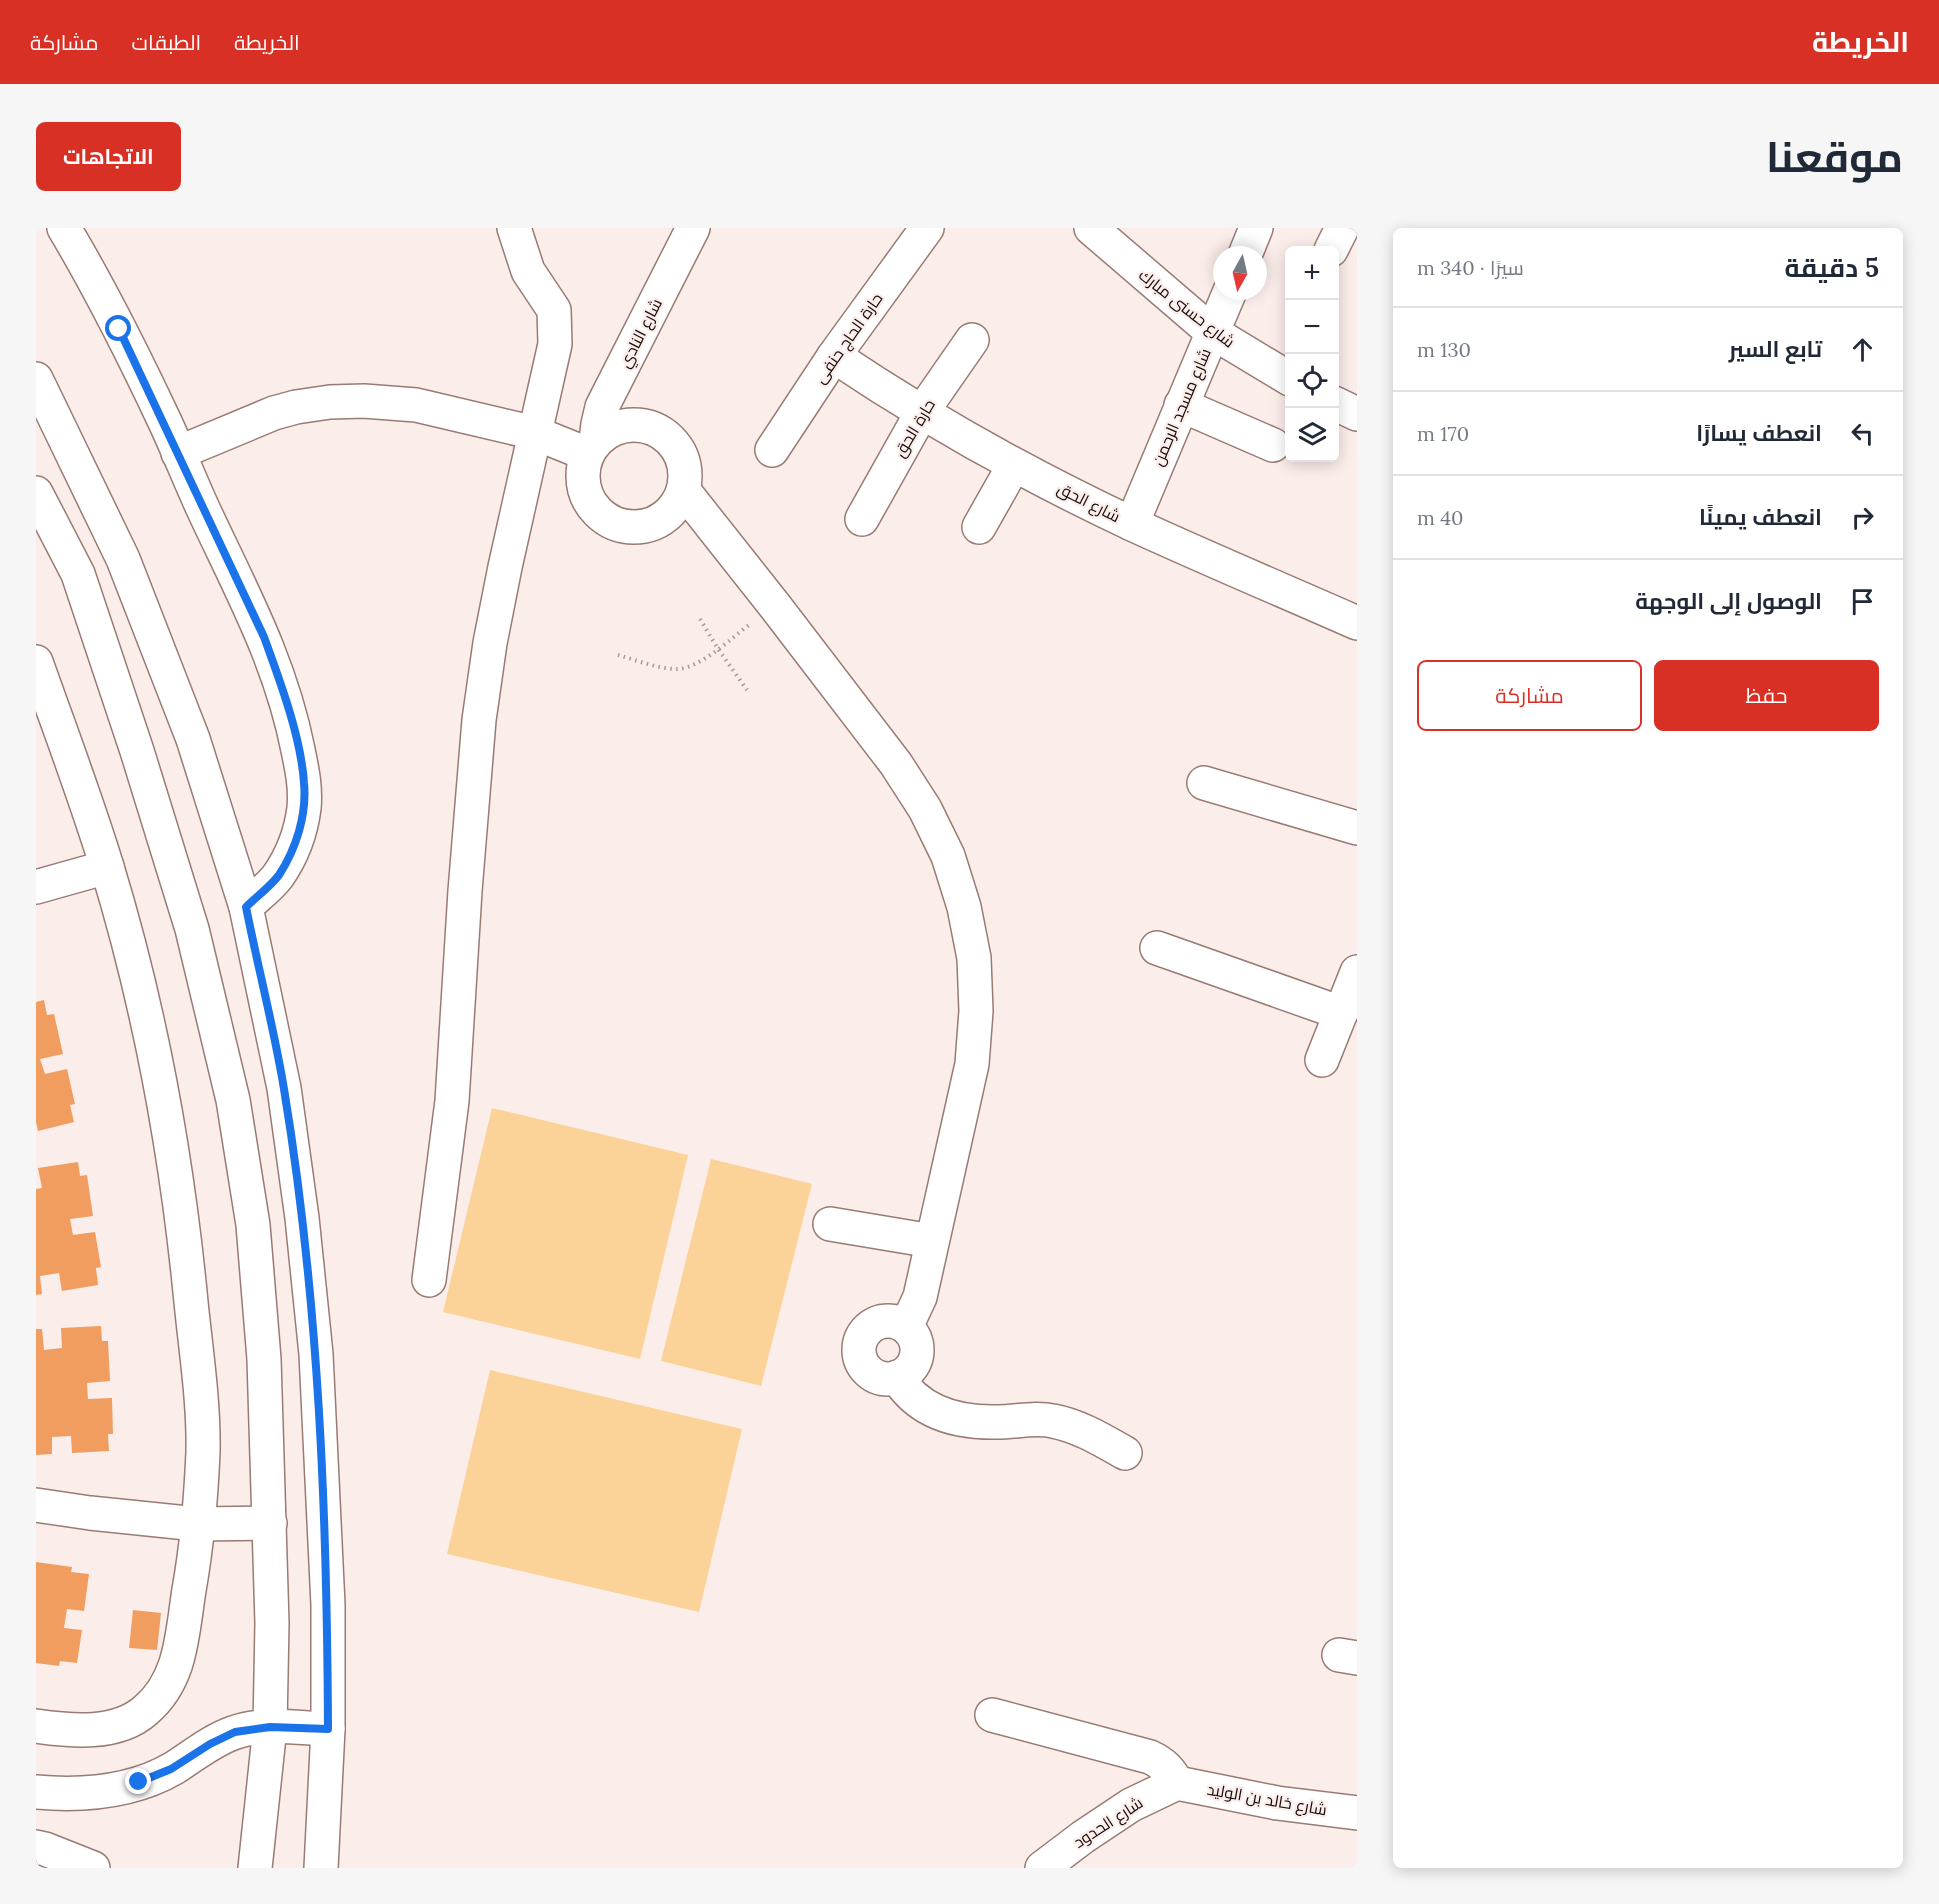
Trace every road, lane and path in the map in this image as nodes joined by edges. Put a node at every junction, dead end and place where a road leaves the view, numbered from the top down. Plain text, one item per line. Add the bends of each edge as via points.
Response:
1 (64, 228) edge
2 (514, 228) edge
3 (927, 228) edge
4 (1091, 228) edge
5 (1256, 228) edge
6 (1342, 228) edge
7 (687, 230) edge
8 (1249, 246) edge
9 (1333, 246) edge
10 (1226, 300) edge
11 (1212, 332) junction
12 (972, 340) dead end
13 (834, 356) junction
14 (1285, 376) edge
15 (36, 379) edge
16 (1181, 405) junction
17 (1339, 405) edge
18 (922, 412) junction
19 (1357, 414) edge
20 (535, 433) junction
21 (1273, 445) dead end
22 (592, 448) junction
23 (772, 450) dead end
24 (178, 453) junction
25 (1014, 465) junction
26 (684, 491) junction
27 (36, 493) edge
28 (862, 519) dead end
29 (1132, 524) junction
30 (978, 527) dead end
31 (775, 606) junction
32 (700, 619) dead end
33 (1357, 623) edge
34 (718, 649) junction
35 (618, 655) dead end
36 (36, 662) edge
37 (747, 690) dead end
38 (1204, 783) dead end
39 (1357, 828) edge
40 (107, 867) junction
41 (36, 887) edge
42 (246, 907) junction
43 (1157, 948) dead end
44 (1357, 972) edge
45 (1341, 1013) junction
46 (1322, 1060) dead end
47 (830, 1224) dead end
48 (932, 1241) junction
49 (429, 1280) dead end
50 (906, 1327) junction
51 (897, 1377) junction
52 (1125, 1453) dead end
53 (36, 1505) edge
54 (270, 1523) junction
55 (196, 1524) junction
56 (992, 1715) dead end
57 (36, 1726) edge
58 (270, 1727) junction
59 (328, 1729) junction
60 (1177, 1783) junction
61 (36, 1792) edge
62 (1357, 1813) edge
63 (36, 1847) edge
64 (323, 1867) edge
65 (93, 1868) edge
66 (255, 1868) edge
67 (1042, 1868) edge

1 - 24 street via 119,329
2 - 20 street via 528,271 554,310 555,344
3 - 13 street, حارة الحاج حنفى
4 - 11 street, شارع حسنى مبارك
5 - 8 street
6 - 9 street
7 - 22 street, شارع النادي via 610,391
10 - 11 street, شارع مسجد الرحمن
11 - 14 street, شارع حسنى مبارك
11 - 16 street, شارع مسجد الرحمن
12 - 18 street, حارة الحق
13 - 18 street, شارع الحق
13 - 23 street, حارة الحاج حنفى
15 - 42 street via 123,559 193,739
16 - 21 street
16 - 29 street, شارع مسجد الرحمن
17 - 19 street
18 - 25 street, شارع الحق
18 - 28 street, حارة الحق
20 - 22 street
20 - 24 street via 416,405 330,402 274,413
20 - 49 street via 490,643 479,720 452,1101
22 - 26 street via 615,428 638,424 660,431 677,447 686,468
22 - 26 street via 583,481 593,507 615,524 643,527 668,514
24 - 42 street via 264,637 295,734 304,783 299,832 290,855 277,877
25 - 29 street, شارع الحق
25 - 30 street
26 - 31 street
27 - 54 street via 78,573 137,751 192,929 233,1100 253,1225 264,1359
29 - 33 street, شارع الحق
31 - 34 path
31 - 48 street via 863,719 925,809 948,856 964,907 974,958 972,1064
32 - 34 path
34 - 35 path via 680,669
34 - 37 path
36 - 40 street
38 - 39 street
40 - 41 street
40 - 55 street via 148,1024 183,1221 202,1415
42 - 59 street via 284,1088 316,1354 328,1605
43 - 45 street
44 - 45 street
45 - 46 street
47 - 48 street
48 - 50 street via 920,1297
50 - 51 street via 914,1336 917,1358 912,1368
50 - 51 street via 896,1322 873,1324 860,1342 862,1364 870,1373 880,1379
51 - 52 street via 922,1405 946,1416 988,1422 1051,1420 1086,1431
53 - 55 street
54 - 55 street
54 - 58 street
55 - 57 street via 176,1666 163,1693 143,1713 121,1725 64,1730
56 - 60 street via 1150,1757 1162,1762
58 - 59 street
58 - 61 street via 235,1732 171,1769 139,1782 99,1792
58 - 66 street
59 - 64 street
60 - 62 street, شارع خالد بن الوليد via 1277,1803
60 - 67 street, شارع الحدود via 1131,1805
63 - 65 street

